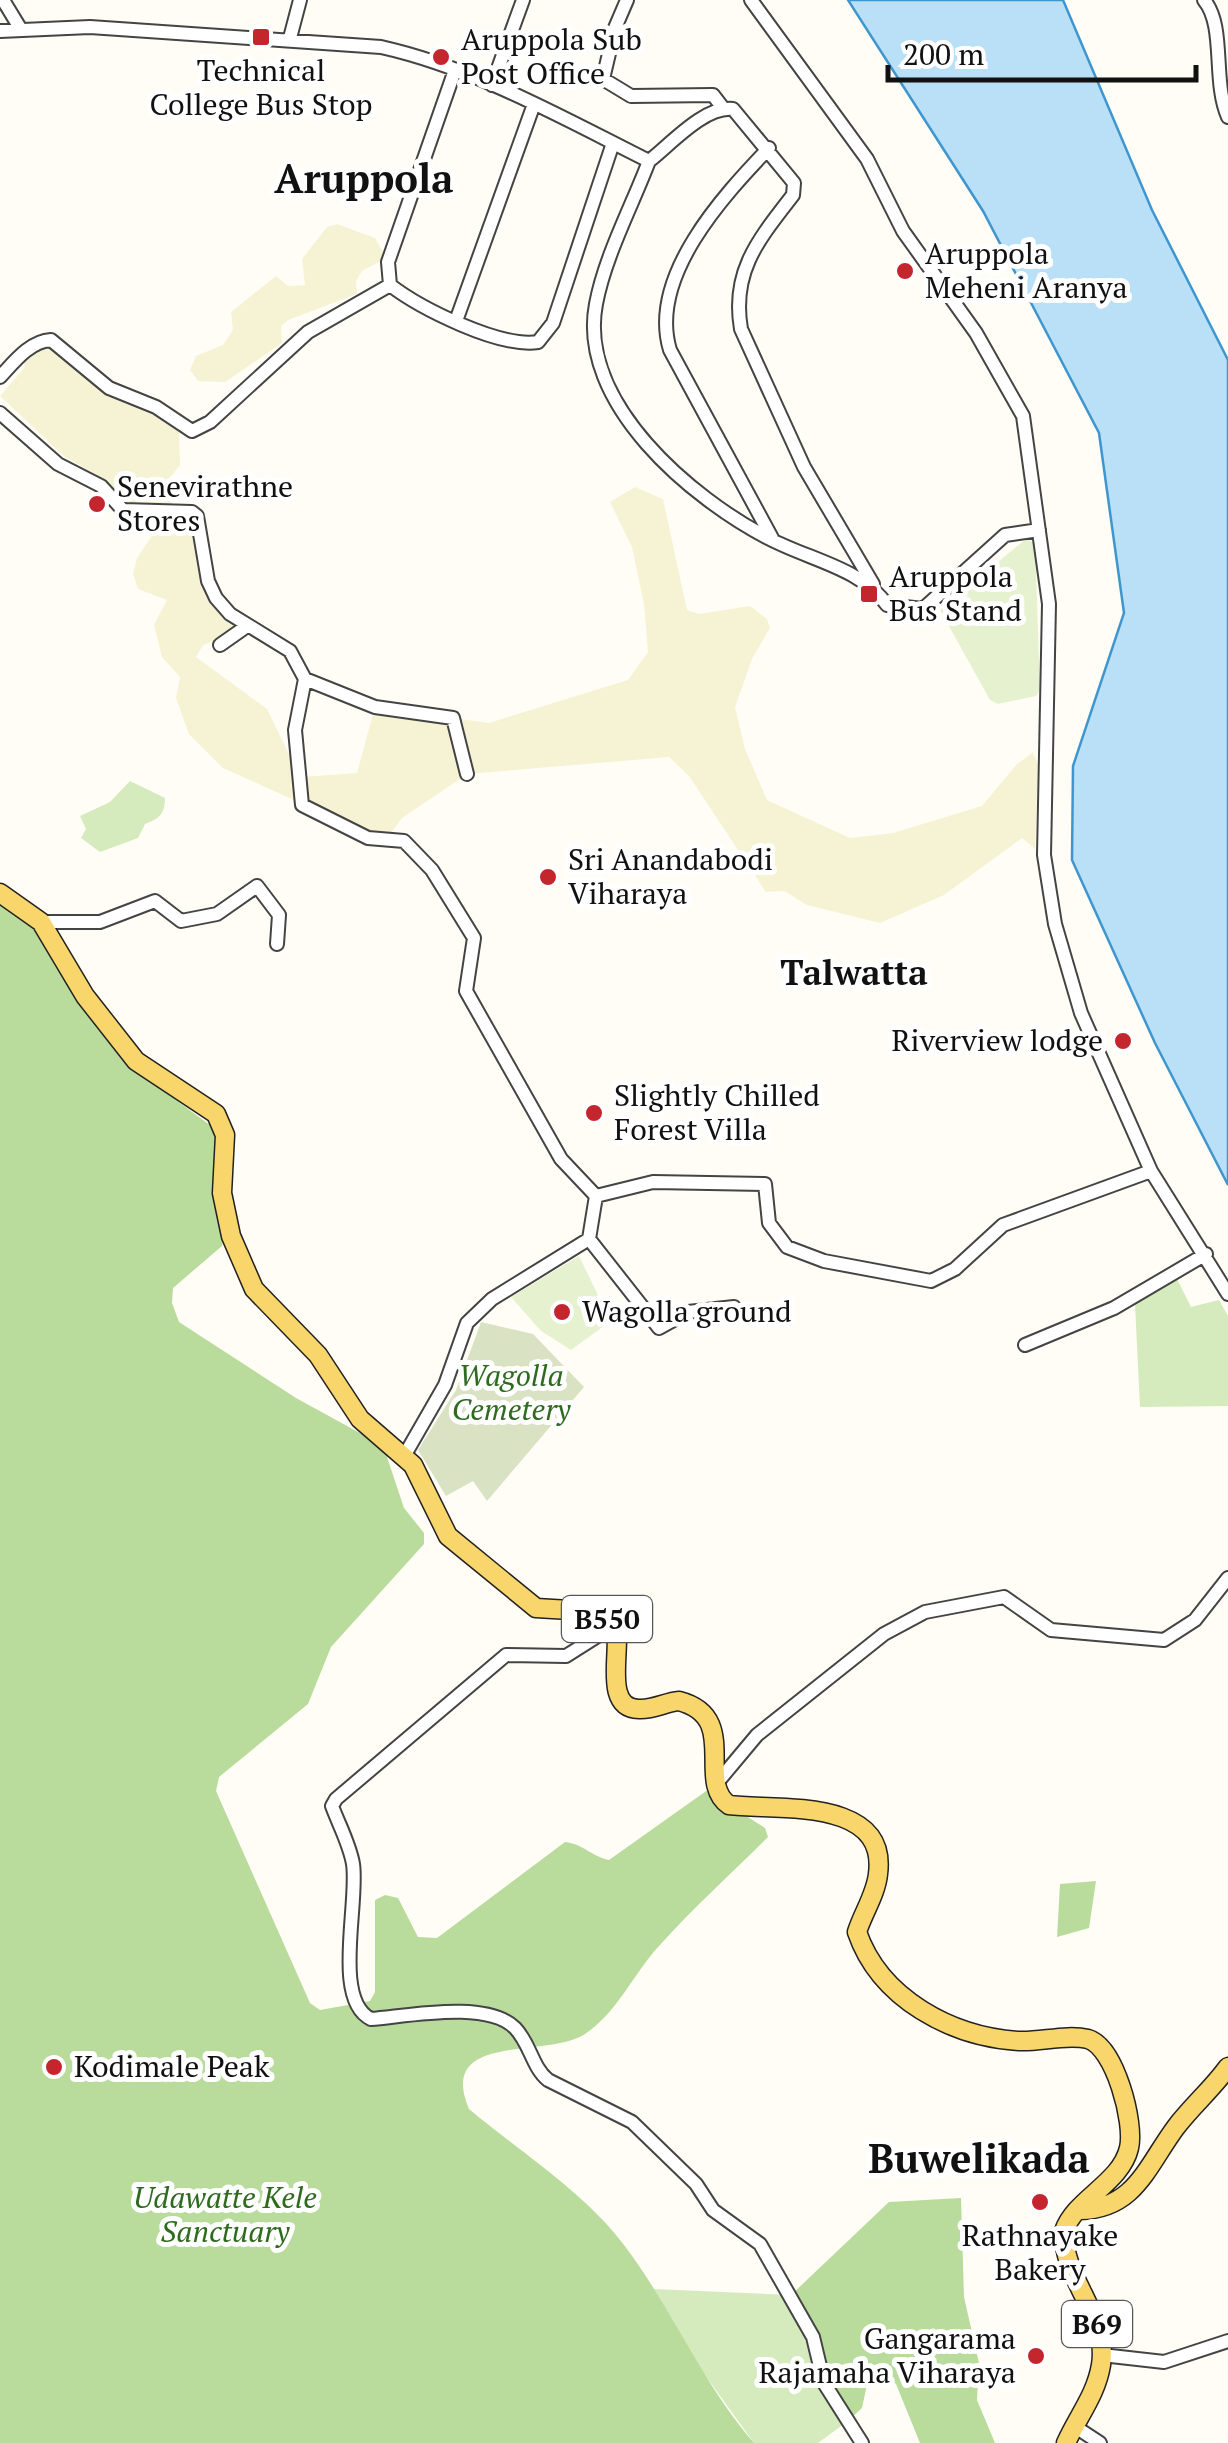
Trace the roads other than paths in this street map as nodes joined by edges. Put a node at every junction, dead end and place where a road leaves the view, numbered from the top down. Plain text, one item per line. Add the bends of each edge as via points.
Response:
1 (4, 0) edge
2 (300, 0) edge
3 (522, 0) edge
4 (627, 0) edge
5 (751, 0) edge
6 (1204, 0) edge
7 (20, 28) junction
8 (0, 30) edge
9 (290, 38) junction
10 (455, 70) junction
11 (492, 85) junction
12 (534, 104) junction
13 (723, 108) junction
14 (1228, 117) edge
15 (613, 143) junction
16 (769, 148) junction
17 (649, 161) junction
18 (390, 285) junction
19 (456, 321) junction
20 (0, 377) edge
21 (0, 414) edge
22 (1039, 530) junction
23 (773, 541) junction
24 (873, 584) junction
25 (247, 626) junction
26 (220, 645) dead end
27 (305, 679) junction
28 (467, 774) dead end
29 (0, 894) edge
30 (41, 922) junction
31 (278, 944) dead end
32 (1151, 1171) junction
33 (596, 1196) junction
34 (588, 1239) junction
35 (1206, 1254) junction
36 (1228, 1294) edge
37 (734, 1307) dead end
38 (1025, 1344) dead end
39 (403, 1458) junction
40 (1228, 1578) edge
41 (615, 1625) junction
42 (716, 1784) junction
43 (1228, 2068) edge
44 (1080, 2210) junction
45 (1228, 2342) edge
46 (1102, 2355) junction
47 (1070, 2434) edge
48 (862, 2443) edge
49 (1100, 2443) edge

1 - 7 street
2 - 9 street
3 - 11 street
4 - 13 street via 603,79 632,96 713,95
5 - 22 street via 867,158 903,231 976,333 1023,416
6 - 14 street via 1215,20 1218,86
7 - 8 street
7 - 9 street
9 - 10 street via 381,47
10 - 11 street
10 - 18 street via 388,262
11 - 12 street
12 - 15 street
12 - 19 street
13 - 16 street via 734,110
13 - 17 street
15 - 17 street
15 - 19 street via 544,337 530,344
16 - 23 street via 703,222 664,309 664,331
16 - 24 street via 794,184 793,196 744,265 737,306 741,329 804,468
17 - 23 street via 596,302 598,363 638,432 691,489
18 - 19 street via 418,307
18 - 20 street via 308,332 192,431 109,388 51,340 18,356
21 - 25 street via 58,464 100,486 122,510 197,516 208,581 216,598
22 - 24 street via 1005,534 923,609 887,605
22 - 32 street via 1049,604 1046,884 1081,1013
23 - 24 street
25 - 26 street
25 - 27 street via 290,651
27 - 28 street via 375,707 453,718
27 - 33 street via 295,730 302,805 368,838 404,841 432,870 474,938 466,991 561,1160
29 - 30 main road, B550
30 - 31 street via 100,922 155,900 180,922 217,914 256,886 279,916
30 - 39 main road, B550 via 118,1042 157,1078 216,1114 225,1135 222,1193 231,1236 254,1290 318,1355 360,1419
32 - 33 street via 1002,1225 955,1269 931,1281 824,1261 788,1247 769,1223 765,1184 653,1182
32 - 35 street
33 - 34 street
34 - 37 street via 660,1328 688,1312
34 - 39 street via 492,1299 467,1323 445,1385
35 - 36 street
35 - 38 street via 1114,1308
39 - 41 main road, B550 via 420,1474 459,1548 536,1608 587,1610
40 - 42 street via 1196,1620 1164,1640 1051,1630 1004,1597 925,1612 884,1634 757,1736
41 - 42 main road, B550 via 621,1700 639,1709 679,1701 695,1707 714,1734
41 - 48 street via 566,1656 506,1655 336,1799 332,1806 353,1863 350,1990 371,2019 476,2012 502,2018 518,2030 548,2080 644,2131 714,2210 760,2244 812,2337 824,2383
42 - 44 main road via 730,1806 803,1807 832,1814 869,1836 878,1874 857,1932 862,1948 928,2016 984,2037 1080,2038 1107,2053 1130,2146
43 - 44 main road via 1173,2131 1135,2189 1106,2208
44 - 46 main road, B69 via 1065,2226 1064,2244
45 - 46 street via 1164,2362
46 - 47 main road, B69 via 1091,2398
47 - 49 street

